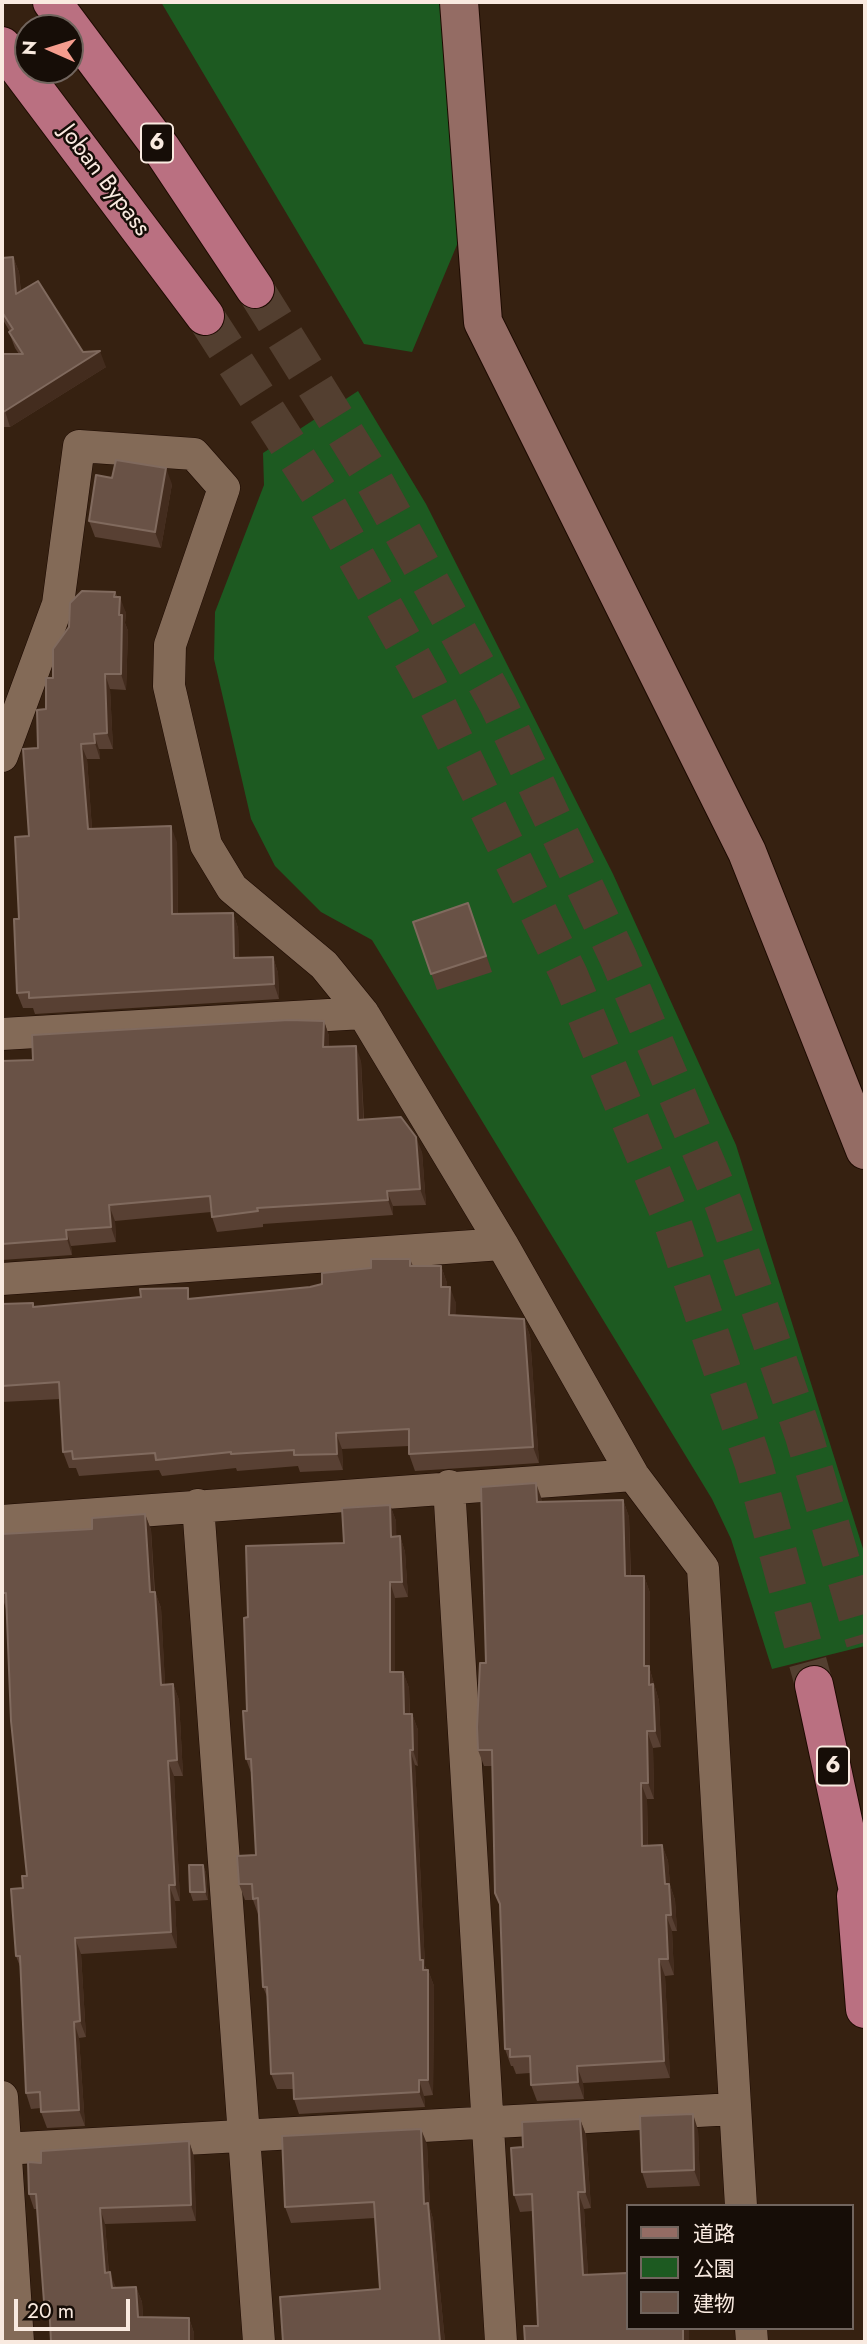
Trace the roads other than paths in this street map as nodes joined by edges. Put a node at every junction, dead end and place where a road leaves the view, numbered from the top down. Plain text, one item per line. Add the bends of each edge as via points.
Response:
1 (52, 2) edge
2 (459, 2) edge
3 (2, 46) edge
4 (255, 289) tunnel mouth
5 (205, 316) tunnel mouth
6 (2, 756) edge
7 (363, 1013) junction
8 (2, 1034) edge
9 (865, 1150) edge
10 (502, 1244) junction
11 (2, 1279) edge
12 (633, 1475) junction
13 (449, 1486) junction
14 (198, 1505) junction
15 (2, 1521) edge
16 (814, 1685) tunnel mouth
17 (851, 1846) junction
18 (865, 1923) edge
19 (865, 2009) edge
20 (2, 2097) edge
21 (734, 2109) junction
22 (487, 2122) junction
23 (243, 2136) junction
24 (4, 2149) edge
25 (741, 2204) edge
26 (18, 2342) edge
27 (259, 2342) edge
28 (501, 2342) edge

1 - 4 highway, 6 via 161,148
2 - 9 street via 483,323 747,852
3 - 5 highway, Joban Bypass
6 - 7 street via 58,604 79,446 194,454 224,488 170,645 169,686 206,845 232,888 324,965
7 - 8 street
7 - 10 street
10 - 11 street
10 - 12 street
12 - 13 street
12 - 21 street via 703,1568
13 - 14 street
13 - 22 street
14 - 15 street
14 - 23 street
16 - 17 highway, 6
17 - 18 highway, 6
17 - 19 highway
20 - 24 street
21 - 22 street
21 - 25 street
22 - 23 street
22 - 28 street
23 - 24 street
23 - 27 street
24 - 26 street

